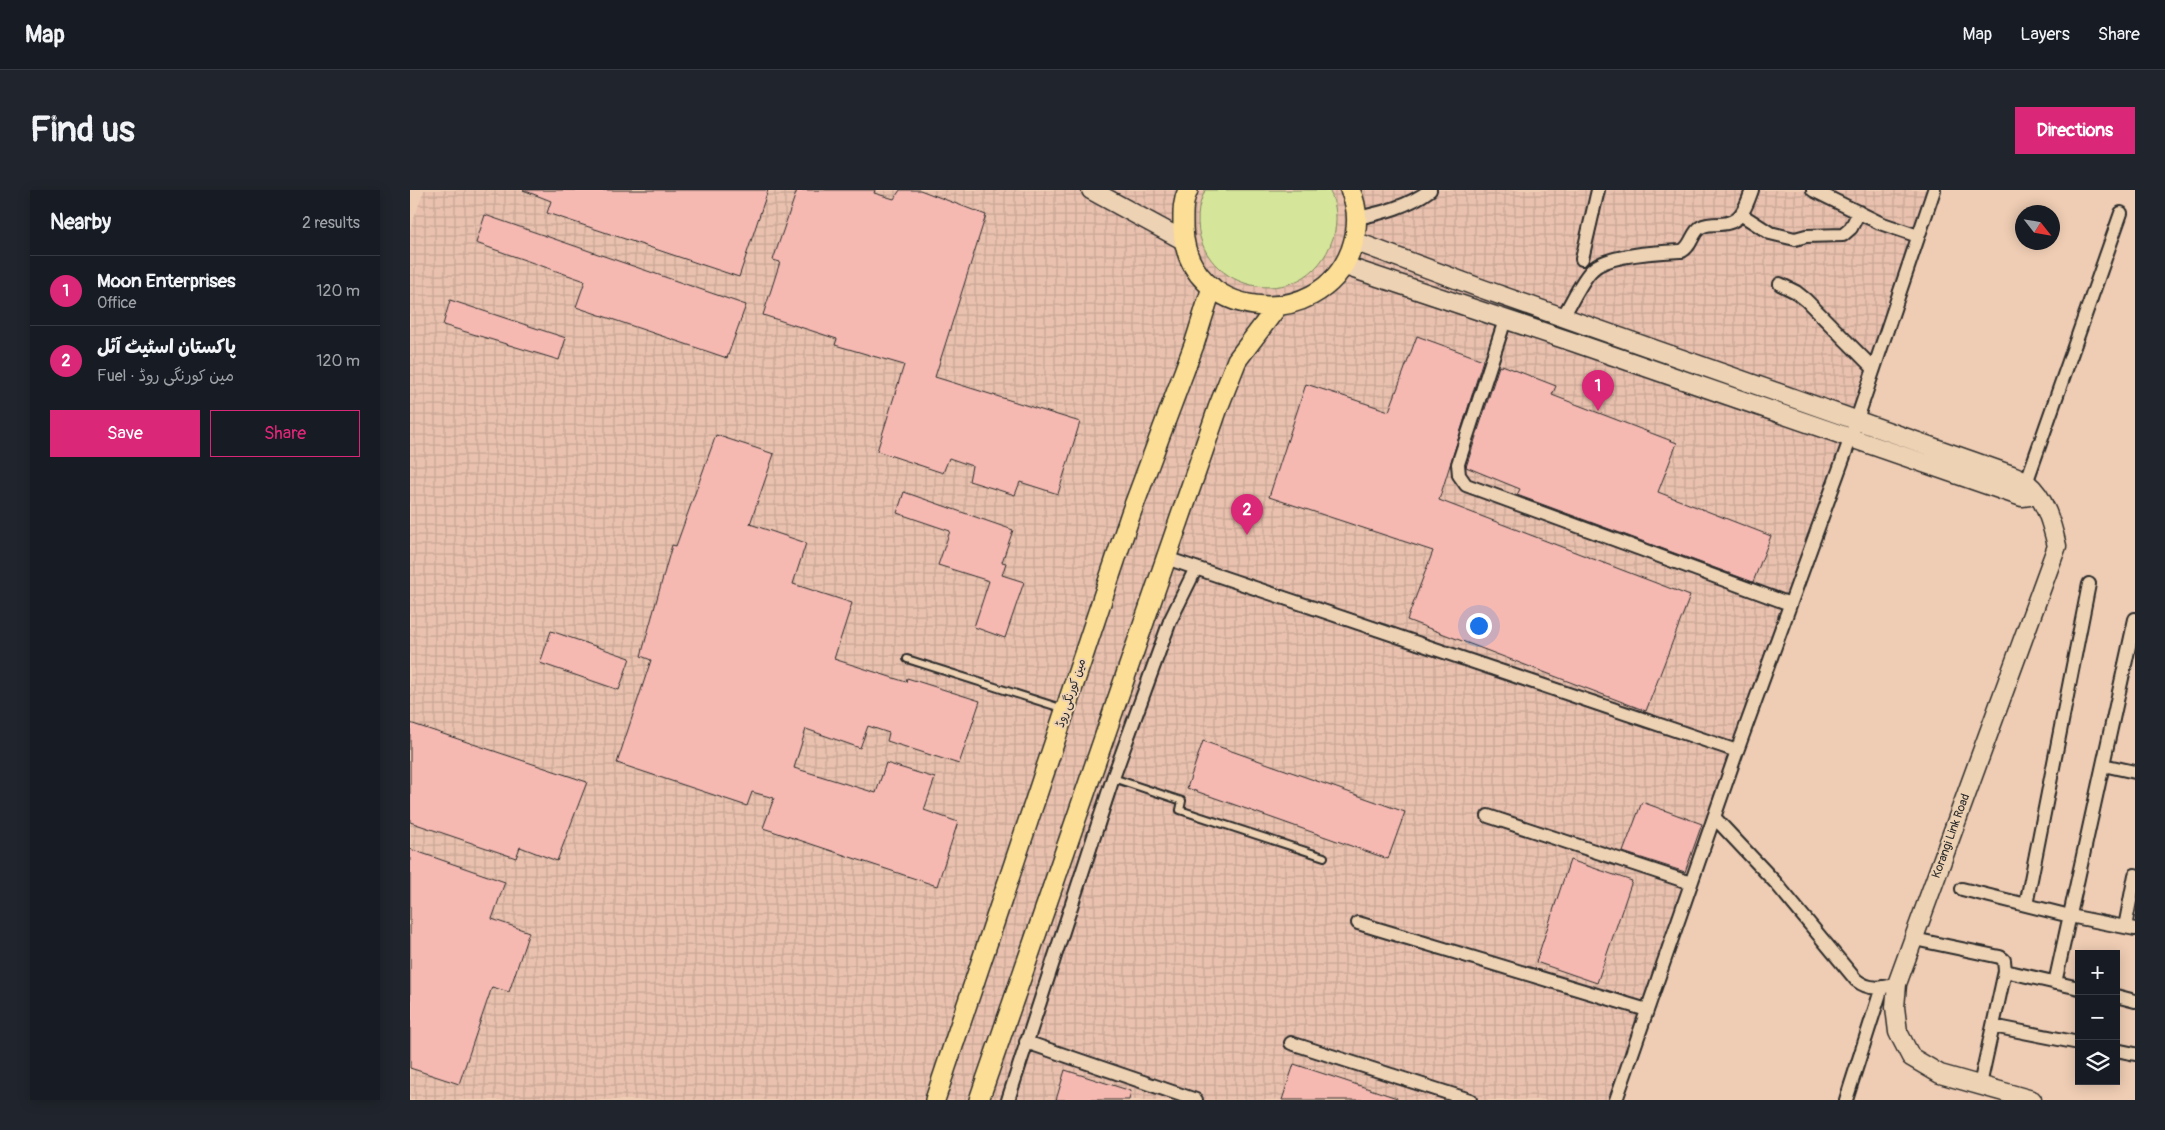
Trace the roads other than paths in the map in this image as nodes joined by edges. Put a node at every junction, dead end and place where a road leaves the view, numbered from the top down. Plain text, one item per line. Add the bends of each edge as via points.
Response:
1 (1091, 190) edge
2 (1188, 190) edge
3 (1350, 190) edge
4 (1430, 190) edge
5 (1598, 190) edge
6 (1752, 190) edge
7 (1813, 190) edge
8 (1934, 190) edge
9 (1858, 212) junction
10 (2121, 214) dead end
11 (1742, 215) junction
12 (1357, 218) junction
13 (1918, 236) junction
14 (1183, 240) junction
15 (1354, 241) junction
16 (1582, 259) dead end
17 (1345, 266) junction
18 (1780, 284) dead end
19 (1212, 287) junction
20 (1277, 307) junction
21 (1563, 316) junction
22 (1505, 320) junction
23 (1874, 368) junction
24 (1853, 429) junction
25 (2028, 492) junction
26 (1166, 558) junction
27 (1196, 568) junction
28 (2088, 584) dead end
29 (1790, 604) junction
30 (2135, 618) edge
31 (908, 659) dead end
32 (1065, 710) junction
33 (1737, 751) junction
34 (2103, 765) junction
35 (2135, 772) edge
36 (1113, 778) junction
37 (1488, 816) dead end
38 (1714, 817) junction
39 (1324, 857) dead end
40 (2135, 875) edge
41 (1691, 883) junction
42 (1962, 889) dead end
43 (2026, 904) junction
44 (2070, 916) junction
45 (1358, 923) dead end
46 (2130, 928) edge
47 (1914, 939) junction
48 (2005, 971) junction
49 (2055, 983) junction
50 (1890, 986) junction
51 (2075, 987) edge
52 (2120, 997) edge
53 (2135, 1000) edge
54 (1647, 1010) junction
55 (1994, 1026) junction
56 (1026, 1042) junction
57 (2075, 1042) edge
58 (1291, 1044) dead end
59 (2120, 1051) edge
60 (2135, 1054) edge
61 (1980, 1085) junction
62 (935, 1100) edge
63 (980, 1100) edge
64 (1008, 1100) edge
65 (1196, 1100) edge
66 (1470, 1100) edge
67 (1616, 1100) edge
68 (1846, 1100) edge
69 (2032, 1100) edge

1 - 14 main road
2 - 14 main road via 1182,202
3 - 12 main road
4 - 12 street via 1384,212
5 - 16 street
6 - 11 street
7 - 9 street
8 - 13 street
9 - 11 street via 1851,228 1843,235 1795,239 1770,233
9 - 13 street
10 - 25 street
11 - 21 street via 1725,224 1702,226 1682,251 1603,262 1591,270
12 - 15 main road
13 - 23 street
14 - 19 main road via 1189,258
15 - 17 main road
15 - 21 main road
17 - 20 main road via 1319,291 1299,302
17 - 22 main road
18 - 23 street via 1806,300
19 - 20 main road via 1242,303
19 - 32 main road, مین کورنگی روڈ
20 - 26 main road via 1237,360
21 - 24 main road
22 - 24 main road
22 - 29 street via 1458,464 1459,475 1466,485
23 - 24 street
24 - 25 main road
24 - 29 street
25 - 47 main road, Korangi Link Road via 2051,522 2056,546
26 - 27 street
26 - 63 main road
27 - 33 street
27 - 36 street via 1170,621
28 - 43 street
29 - 33 street
30 - 34 street
31 - 32 lane
32 - 62 main road, مین کورنگی روڈ
33 - 38 street
34 - 35 street
34 - 44 street
36 - 39 lane via 1182,801 1180,810
36 - 56 street
37 - 41 street
38 - 41 street
38 - 50 street via 1775,882 1856,980 1875,989
40 - 46 street
41 - 54 street
42 - 43 street
43 - 44 street
44 - 46 street
44 - 49 street
45 - 54 street
47 - 48 street via 2000,957 2004,960
47 - 50 main road, Korangi Link Road
48 - 49 street
48 - 55 street
49 - 51 street
50 - 61 main road, Korangi Link Road via 1898,1032 1911,1057 1940,1074
50 - 68 street
52 - 53 street
54 - 67 street
55 - 57 street
55 - 61 street
56 - 64 street
56 - 65 street
58 - 66 street
59 - 60 street
61 - 69 main road, Korangi Link Road

